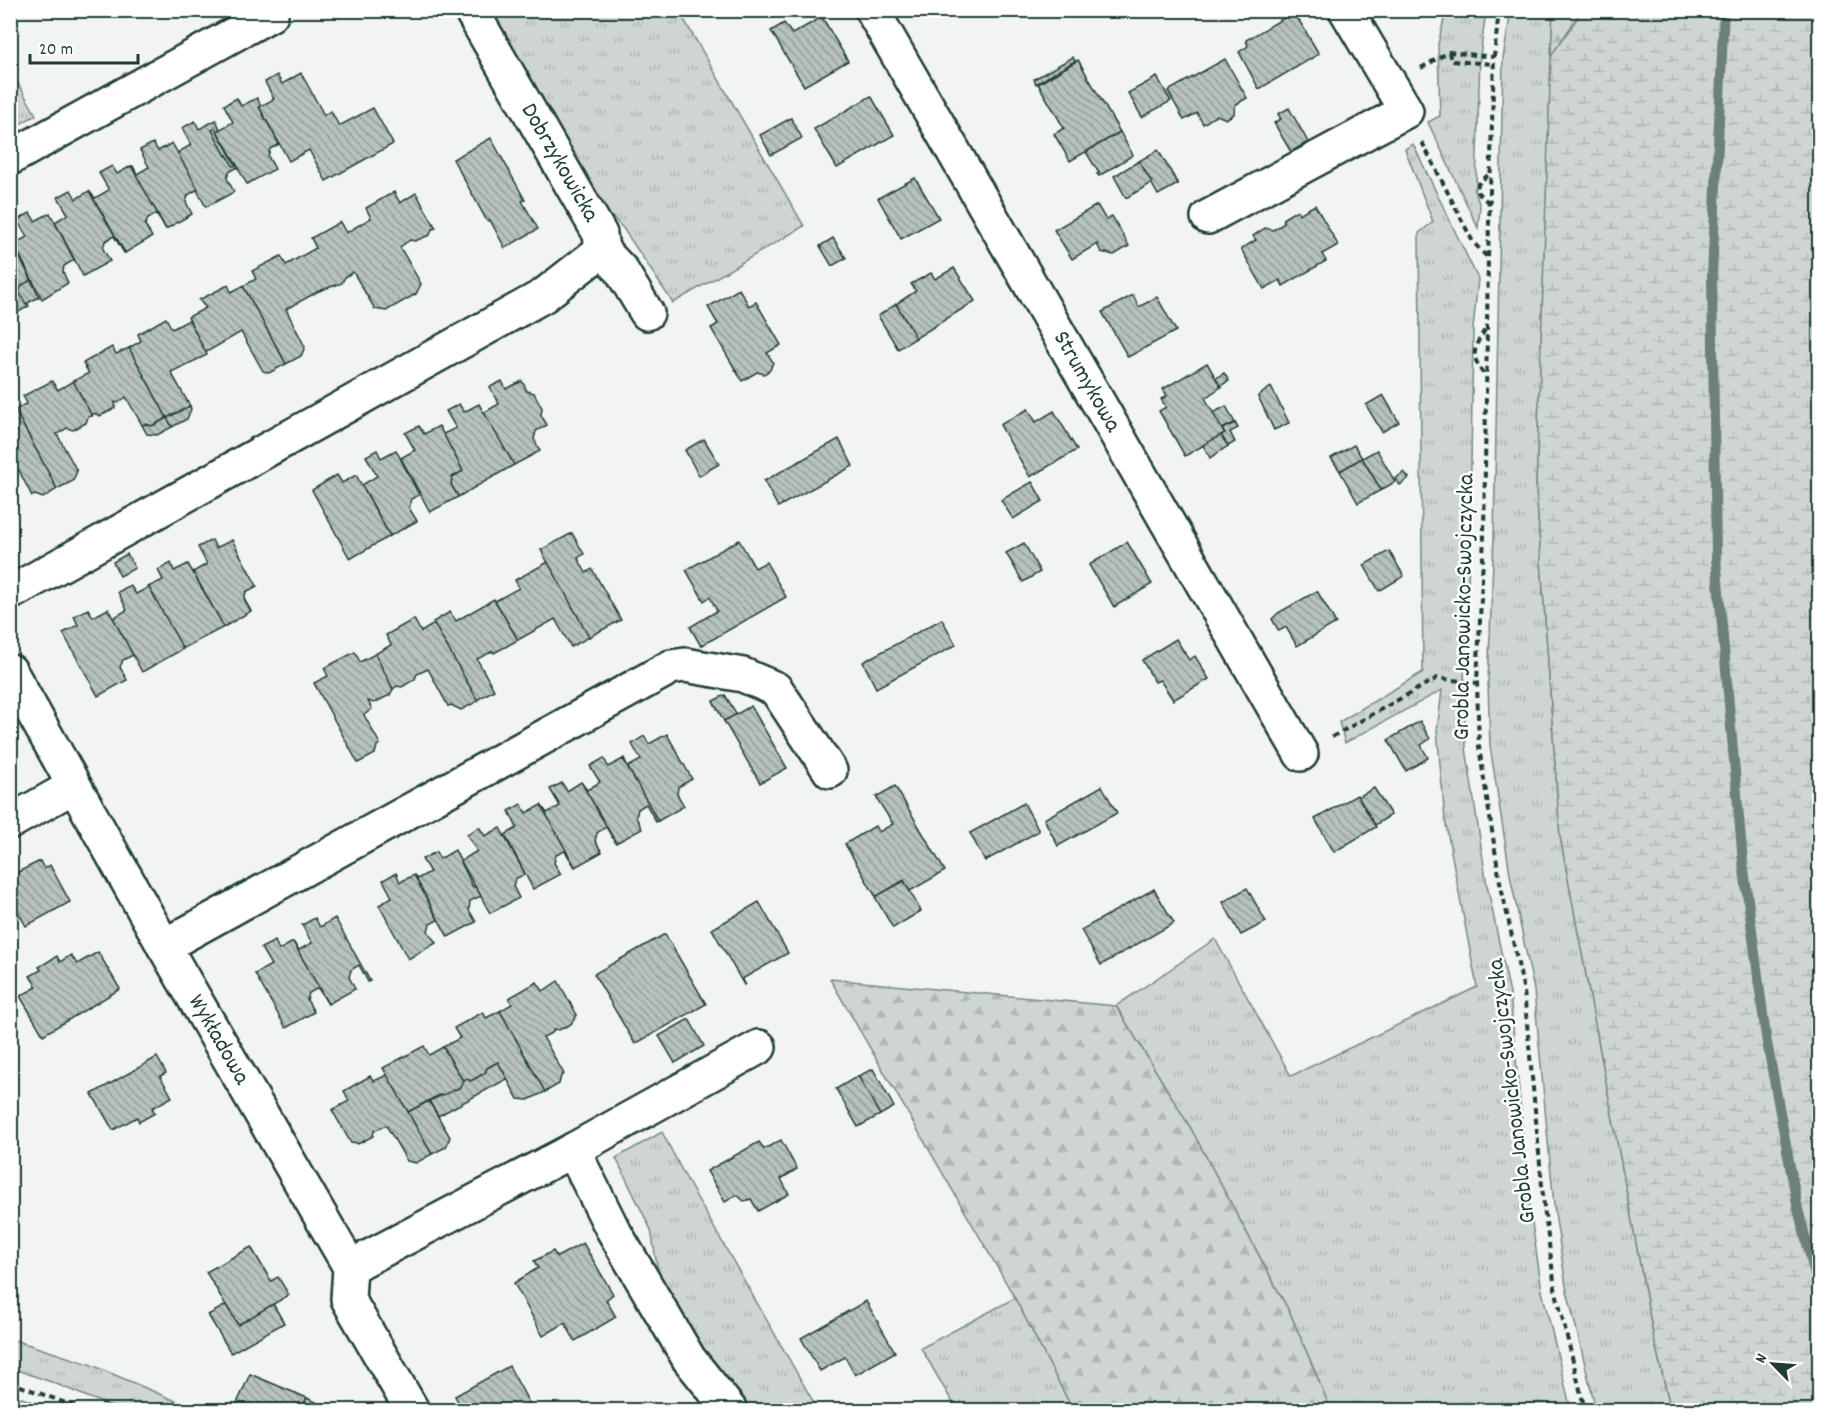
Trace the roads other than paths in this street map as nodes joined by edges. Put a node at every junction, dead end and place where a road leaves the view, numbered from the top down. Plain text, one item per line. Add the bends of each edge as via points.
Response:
1 (471, 10) edge
2 (872, 10) edge
3 (1346, 10) edge
4 (271, 14) dead end
5 (10, 158) edge
6 (1208, 217) dead end
7 (602, 250) junction
8 (648, 314) dead end
9 (10, 593) edge
10 (10, 671) edge
11 (1301, 754) road end
12 (830, 771) dead end
13 (74, 786) junction
14 (10, 822) edge
15 (165, 946) junction
16 (759, 1047) dead end
17 (573, 1150) junction
18 (350, 1267) junction
19 (412, 1410) edge
20 (730, 1410) edge

1 - 7 street, Dobrzykowicka via 600,234
2 - 11 street, Strumykowa
3 - 6 street via 1406,111
4 - 5 street
7 - 8 street, Dobrzykowicka via 621,270
7 - 9 street via 543,296
10 - 13 street, Wykładowa
12 - 15 street via 776,689 743,675 685,665 671,667
13 - 14 street
13 - 15 street, Wykładowa
15 - 18 street, Wykładowa
16 - 17 street
17 - 18 street
17 - 20 street via 612,1228 689,1359
18 - 19 street via 348,1299

